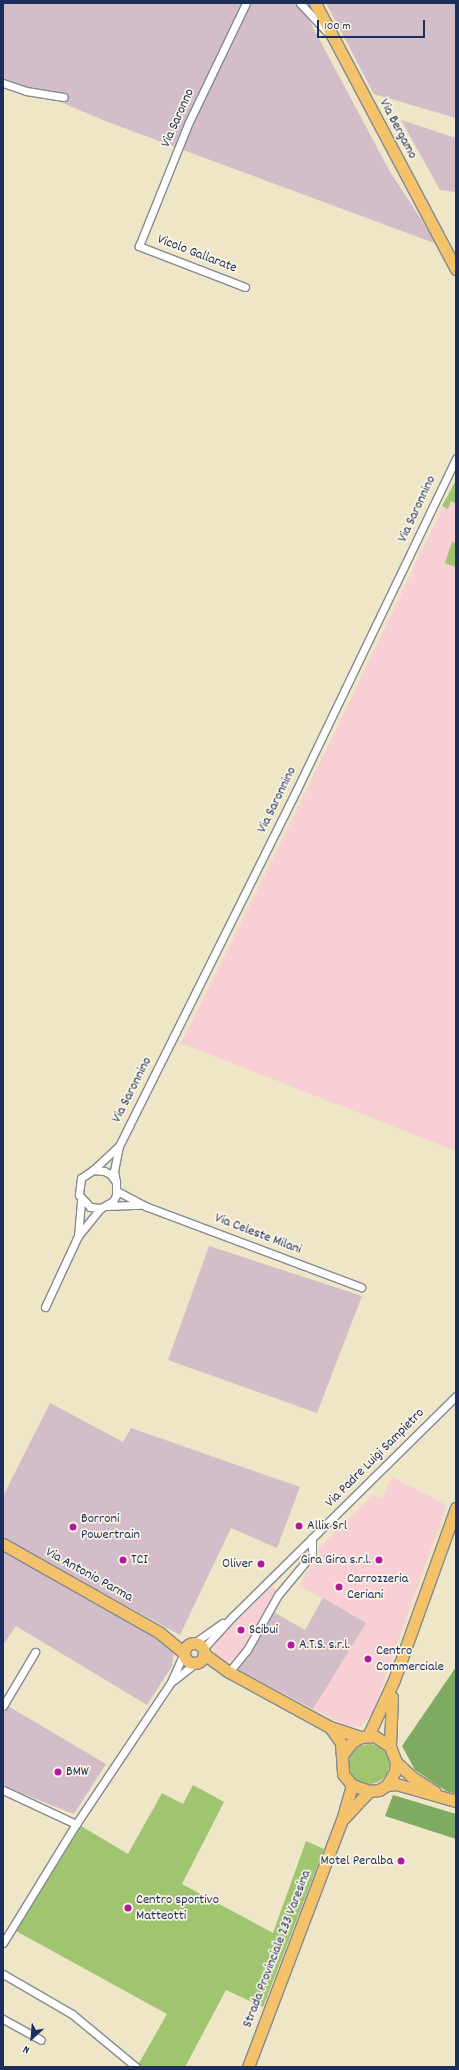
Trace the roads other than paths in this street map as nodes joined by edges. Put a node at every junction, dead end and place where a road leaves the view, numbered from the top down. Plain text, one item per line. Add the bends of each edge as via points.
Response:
1 (246, 3) edge
2 (300, 3) edge
3 (315, 3) edge
4 (336, 43) junction
5 (3, 83) edge
6 (64, 97) dead end
7 (139, 246) joint
8 (456, 269) edge
9 (245, 287) dead end
10 (456, 452) edge
11 (455, 461) edge
12 (456, 474) edge
13 (447, 476) junction
14 (119, 1146) junction
15 (92, 1170) junction
16 (116, 1182) junction
17 (117, 1191) junction
18 (81, 1198) junction
19 (145, 1206) junction
20 (104, 1207) junction
21 (78, 1236) junction
22 (361, 1287) dead end
23 (45, 1307) dead end
24 (456, 1396) edge
25 (456, 1508) edge
26 (312, 1538) junction
27 (3, 1544) edge
28 (232, 1617) junction
29 (160, 1633) junction
30 (194, 1643) junction
31 (35, 1652) dead end
32 (183, 1653) junction
33 (200, 1657) junction
34 (230, 1672) junction
35 (394, 1680) junction
36 (171, 1682) junction
37 (3, 1706) edge
38 (330, 1727) junction
39 (365, 1737) junction
40 (390, 1746) junction
41 (343, 1754) junction
42 (396, 1762) junction
43 (352, 1785) junction
44 (387, 1785) junction
45 (3, 1790) edge
46 (369, 1791) junction
47 (444, 1797) junction
48 (456, 1801) edge
49 (342, 1820) junction
50 (76, 1824) junction
51 (3, 1942) edge
52 (3, 1974) edge
53 (3, 2019) edge
54 (41, 2040) dead end
55 (136, 2067) edge
56 (248, 2067) edge

1 - 7 street, Via Saronno via 188,124
2 - 4 street
3 - 4 main road, Via Bergamo
4 - 8 main road, Via Bergamo
5 - 6 street via 26,91
7 - 9 street, Vicolo Gallarate
10 - 11 street, Via Saronnino
11 - 13 street, Via Saronnino
12 - 13 street
13 - 14 street, Via Saronnino via 296,791
14 - 15 street, Via Saronnino
14 - 16 street, Via Saronnino via 114,1170
15 - 16 street via 104,1171
15 - 18 street, Via Saronnino via 81,1178
16 - 17 street, Via Saronnino
17 - 19 street
17 - 20 street, Via Saronnino via 113,1201
18 - 20 street via 90,1207
18 - 21 street, Via Saronnino
19 - 20 street via 118,1204
19 - 22 street, Via Celeste Milani
20 - 21 street, Via Saronnino
21 - 23 street, Via Saronnino
24 - 26 street, Via Padre Luigi Sampietro
25 - 35 main road
26 - 28 street, Via Padre Luigi Sampietro
26 - 34 street via 312,1554 278,1596 247,1650
27 - 29 main road, Via Antonio Parma
28 - 30 street, Via Padre Luigi Sampietro
28 - 33 street, Via Padre Luigi Sampietro
29 - 30 main road, Via Antonio Parma
29 - 32 main road, Via Antonio Parma
30 - 32 main road via 188,1645
30 - 33 main road, Via Antonio Parma
31 - 37 street
32 - 33 main road, Via Antonio Parma via 186,1661
32 - 36 street, Via Padre Luigi Sampietro
33 - 34 main road
33 - 36 street, Via Padre Luigi Sampietro
34 - 38 main road
35 - 39 main road
35 - 40 main road via 390,1707
36 - 50 street, Via Padre Luigi Sampietro
38 - 39 main road
38 - 41 main road via 341,1743
39 - 40 main road via 383,1740
39 - 41 main road via 352,1742
40 - 42 main road
41 - 43 main road via 343,1774
42 - 44 main road via 393,1778
42 - 47 main road via 412,1777
43 - 46 main road
43 - 49 main road, Strada Provinciale 233 Varesina
44 - 46 main road
44 - 47 main road via 396,1784
45 - 50 street
46 - 49 main road, Strada Provinciale 233 Varesina
47 - 48 main road
49 - 56 main road, Strada Provinciale 233 Varesina
50 - 51 street, Via Padre Luigi Sampietro
52 - 55 street via 72,2014
53 - 54 street

